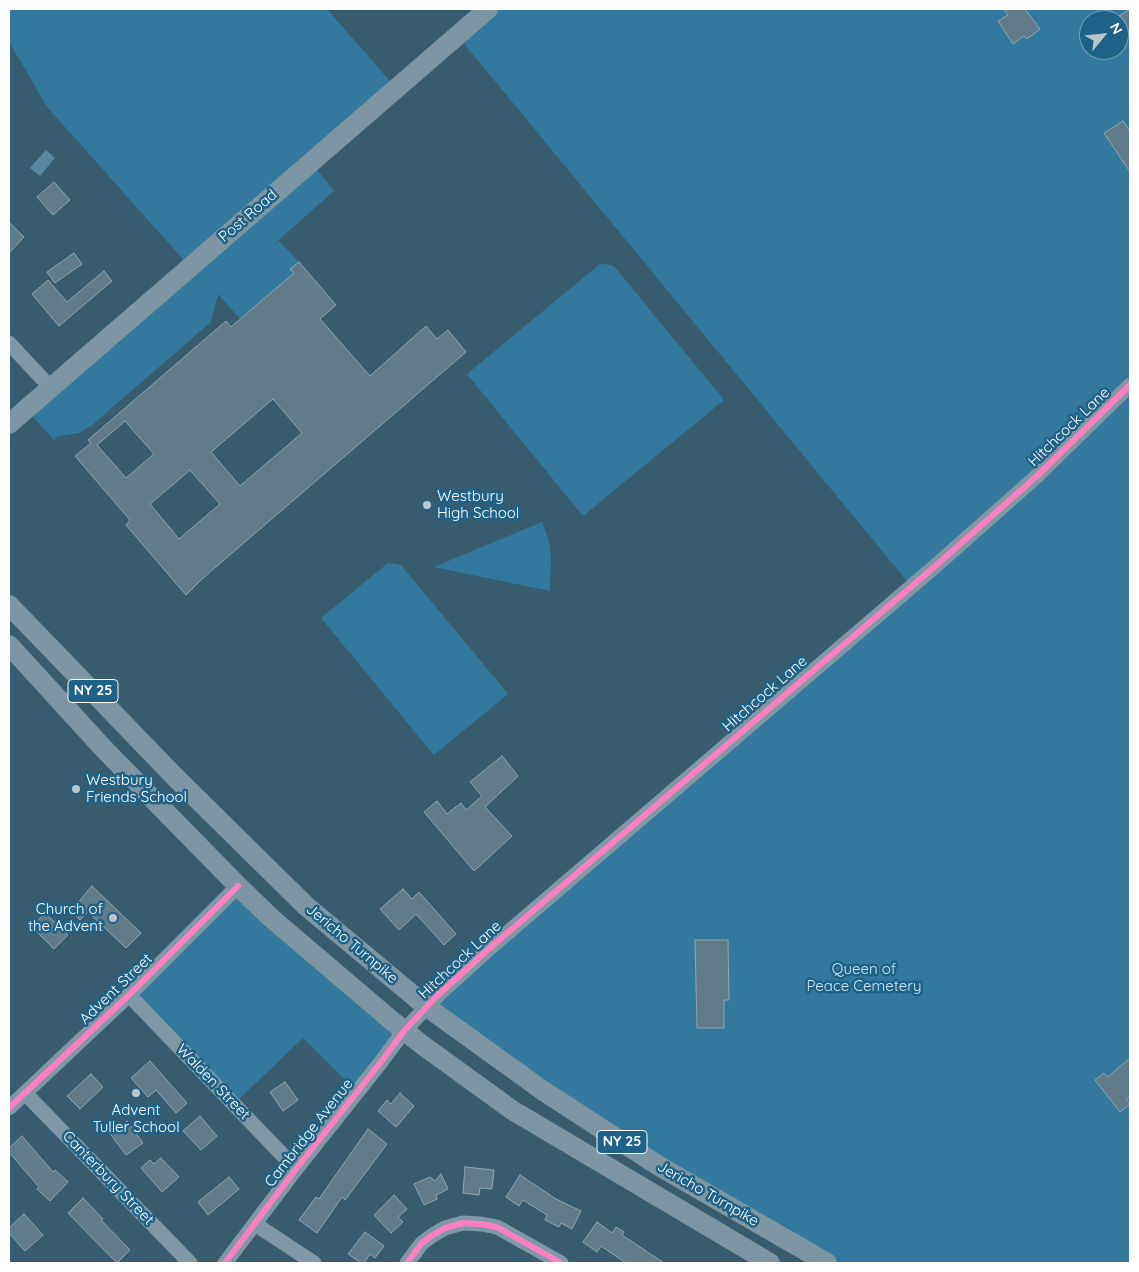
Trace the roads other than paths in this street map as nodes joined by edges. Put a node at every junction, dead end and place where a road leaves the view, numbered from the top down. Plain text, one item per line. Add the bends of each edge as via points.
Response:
1 (488, 9) edge
2 (9, 343) edge
3 (1130, 385) edge
4 (51, 388) junction
5 (9, 424) edge
6 (9, 605) edge
7 (9, 645) edge
8 (176, 778) junction
9 (154, 800) junction
10 (238, 886) junction
11 (129, 995) junction
12 (415, 1019) junction
13 (25, 1093) junction
14 (9, 1108) edge
15 (296, 1168) junction
16 (255, 1224) junction
17 (190, 1263) edge
18 (225, 1263) edge
19 (314, 1263) edge
20 (407, 1263) edge
21 (561, 1263) edge
22 (770, 1263) edge
23 (827, 1263) edge

1 - 4 main road, Post Road
2 - 4 street
3 - 12 street, Hitchcock Lane via 981,526 491,947
4 - 5 main road, Post Road
6 - 8 main road, Jericho Turnpike / NY 25
7 - 9 main road, Jericho Turnpike / NY 25
8 - 9 main road
8 - 12 main road, Jericho Turnpike / NY 25
9 - 10 main road, Jericho Turnpike / NY 25
10 - 11 street, Advent Street
10 - 12 main road, Jericho Turnpike / NY 25 via 270,917
11 - 13 street, Advent Street
11 - 15 street, Walden Street
12 - 15 street, Cambridge Avenue
12 - 22 main road, Jericho Turnpike / NY 25 via 512,1110
12 - 23 main road, Jericho Turnpike / NY 25 via 542,1090 659,1166
13 - 14 street, Advent Street
13 - 17 street, Canterbury Street
15 - 16 street, Cambridge Avenue
16 - 18 street, Cambridge Avenue
16 - 19 street
20 - 21 street via 422,1243 433,1235 463,1223 497,1227

